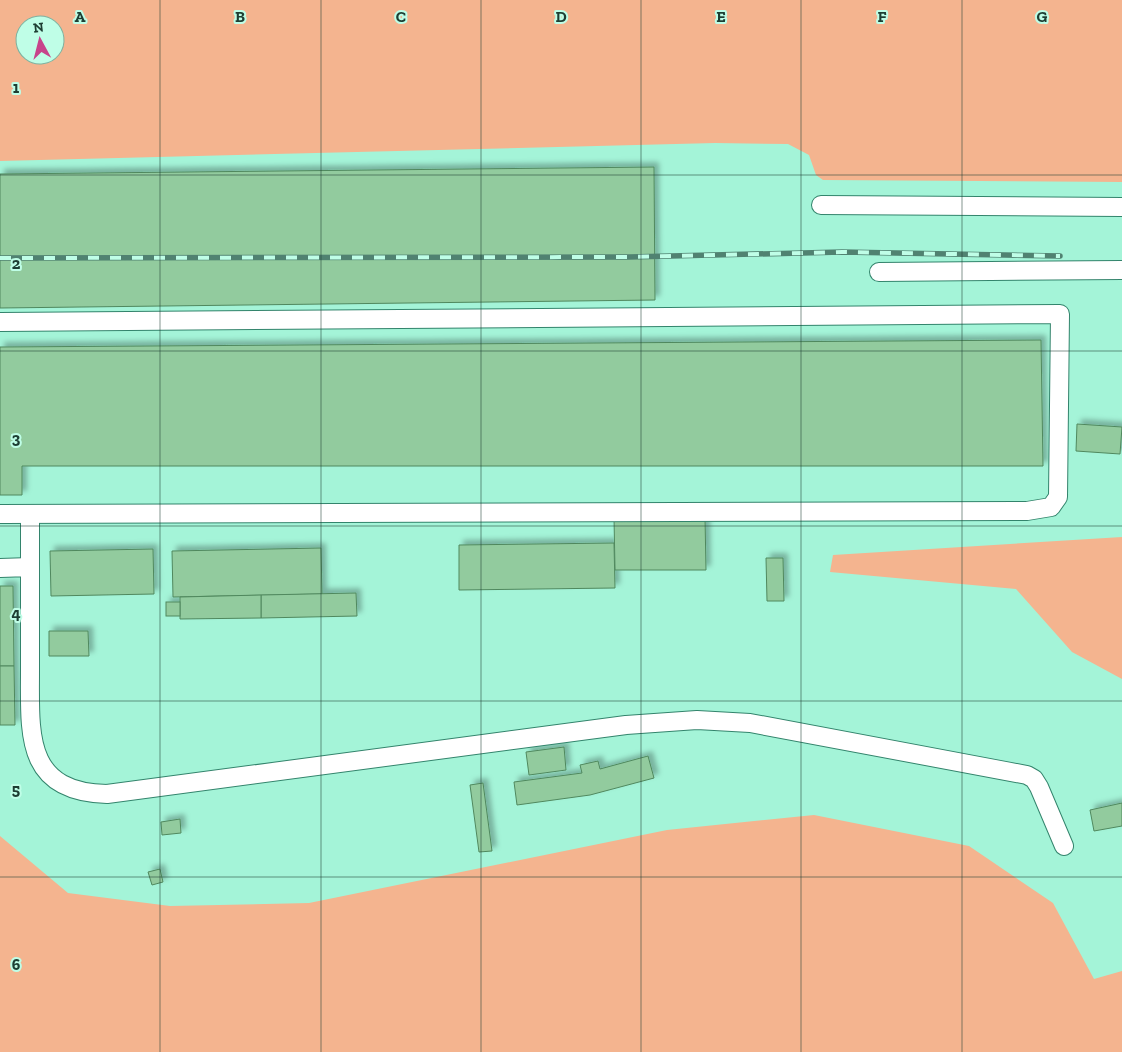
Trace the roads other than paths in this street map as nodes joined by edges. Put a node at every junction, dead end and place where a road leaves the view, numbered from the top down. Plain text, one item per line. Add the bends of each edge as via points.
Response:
1 (822, 205) dead end
2 (1122, 207) edge
3 (1122, 270) edge
4 (879, 272) dead end
5 (0, 322) edge
6 (0, 514) edge
7 (30, 514) junction
8 (30, 567) junction
9 (0, 568) edge
10 (1064, 846) dead end

1 - 2 street
3 - 4 street
5 - 7 street via 1060,314 1058,497 1051,507 1027,511
6 - 7 street
7 - 8 street
8 - 9 street
8 - 10 street via 30,714 34,750 51,775 64,786 77,790 107,794 626,725 697,720 750,722 1027,775 1039,788

